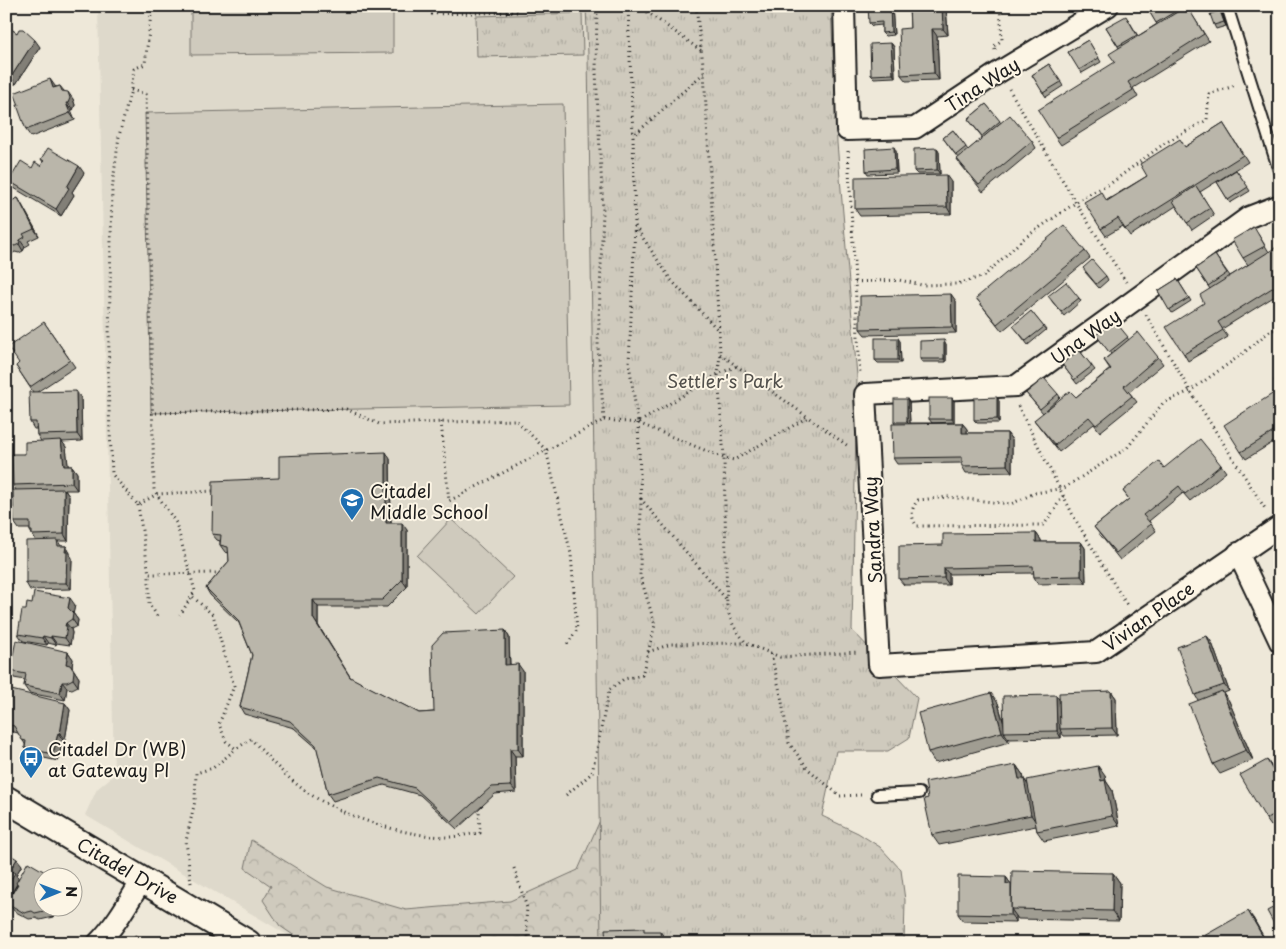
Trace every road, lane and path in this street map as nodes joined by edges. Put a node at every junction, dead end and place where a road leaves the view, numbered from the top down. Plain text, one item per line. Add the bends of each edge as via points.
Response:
1 (152, 6) edge
2 (428, 6) edge
3 (598, 6) edge
4 (628, 6) edge
5 (639, 6) edge
6 (696, 6) edge
7 (844, 6) edge
8 (1000, 6) edge
9 (1108, 6) edge
10 (1226, 6) edge
11 (519, 12) dead end
12 (703, 52) junction
13 (704, 72) junction
14 (999, 72) junction
15 (1249, 76) junction
16 (131, 90) junction
17 (847, 130) junction
18 (633, 136) junction
19 (1280, 174) edge
20 (1280, 205) edge
21 (635, 226) junction
22 (855, 282) junction
23 (1280, 329) edge
24 (719, 331) junction
25 (720, 354) junction
26 (737, 366) junction
27 (718, 374) junction
28 (1016, 386) junction
29 (865, 394) junction
30 (151, 413) junction
31 (808, 417) junction
32 (604, 420) junction
33 (441, 422) junction
34 (638, 423) junction
35 (546, 450) junction
36 (724, 458) junction
37 (869, 461) junction
38 (1060, 489) junction
39 (214, 490) edge
40 (157, 494) junction
41 (1063, 496) junction
42 (641, 499) junction
43 (138, 505) junction
44 (1280, 526) edge
45 (1238, 553) junction
46 (191, 573) junction
47 (217, 573) edge
48 (149, 574) junction
49 (193, 597) junction
50 (726, 599) junction
51 (180, 615) dead end
52 (157, 616) dead end
53 (1138, 623) junction
54 (1280, 642) edge
55 (746, 643) junction
56 (566, 646) dead end
57 (648, 652) junction
58 (770, 653) junction
59 (879, 658) junction
60 (236, 749) junction
61 (919, 793) dead end
62 (566, 795) dead end
63 (877, 795) joint
64 (6, 799) edge
65 (479, 810) edge
66 (514, 868) dead end
67 (142, 880) junction
68 (192, 883) dead end
69 (98, 943) edge
70 (248, 943) edge
71 (529, 943) edge

1 - 16 path via 145,64 134,69
2 - 11 path via 429,14
3 - 32 path via 596,72 603,211 598,346
4 - 18 path
5 - 12 path
6 - 12 path
7 - 17 street
8 - 14 path via 1002,40 994,46
9 - 14 street, Tina Way
10 - 15 lane
12 - 13 path
13 - 18 path
13 - 24 path
14 - 17 street, Tina Way via 916,128
15 - 19 lane
15 - 22 path via 1231,88 1209,94 1207,120 1165,143 1110,184 1087,195 1023,239 984,276 957,284 899,280
16 - 30 path via 146,94
16 - 43 path via 119,136 112,190 108,387 112,474
17 - 22 path
18 - 21 path
20 - 28 street, Una Way via 1249,217
21 - 24 path via 671,280
21 - 34 path via 629,363
22 - 29 path via 860,384
23 - 38 path via 1271,330 1190,391 1163,403 1127,448
24 - 25 path
25 - 26 path
25 - 27 path
26 - 27 path
26 - 31 path
27 - 34 path
27 - 36 path
28 - 29 street
28 - 38 path via 1018,406
29 - 37 street, Sandra Way
30 - 33 path via 346,409 379,424
30 - 40 path via 154,490
31 - 36 path via 734,460
31 - 37 path
32 - 34 path
32 - 35 path
33 - 35 path via 516,420
33 - 35 path via 449,501
34 - 36 path
34 - 42 path
35 - 56 path via 571,554 577,630
36 - 50 path
37 - 59 street, Sandra Way
38 - 41 path
38 - 41 path via 1035,493 1011,504 948,497 918,500 913,505 913,521 917,526 1044,525
39 - 40 path
40 - 43 path
40 - 46 path via 176,522
41 - 53 path
42 - 50 path
42 - 57 path via 640,576 655,625
43 - 48 path
44 - 45 street, Vivian Place
45 - 53 street, Vivian Place
45 - 54 street
46 - 47 path
46 - 48 path
46 - 49 path
48 - 52 path via 149,603
49 - 51 path
49 - 60 path via 213,615 234,686 219,724 226,741
50 - 55 path via 726,610
53 - 59 street, Vivian Place via 1096,652
55 - 57 path via 671,644
55 - 58 path
57 - 62 path via 642,675 624,679 609,690 592,773
58 - 59 path via 780,657
58 - 63 path via 789,744 803,763 840,796
60 - 65 path via 251,739 300,787 333,808 392,828 450,837 480,833
60 - 68 path via 213,768 196,773 196,801 186,841
61 - 63 lane
64 - 67 street, Citadel Drive
66 - 71 path via 528,908
67 - 69 street via 106,936
67 - 70 street, Citadel Drive

